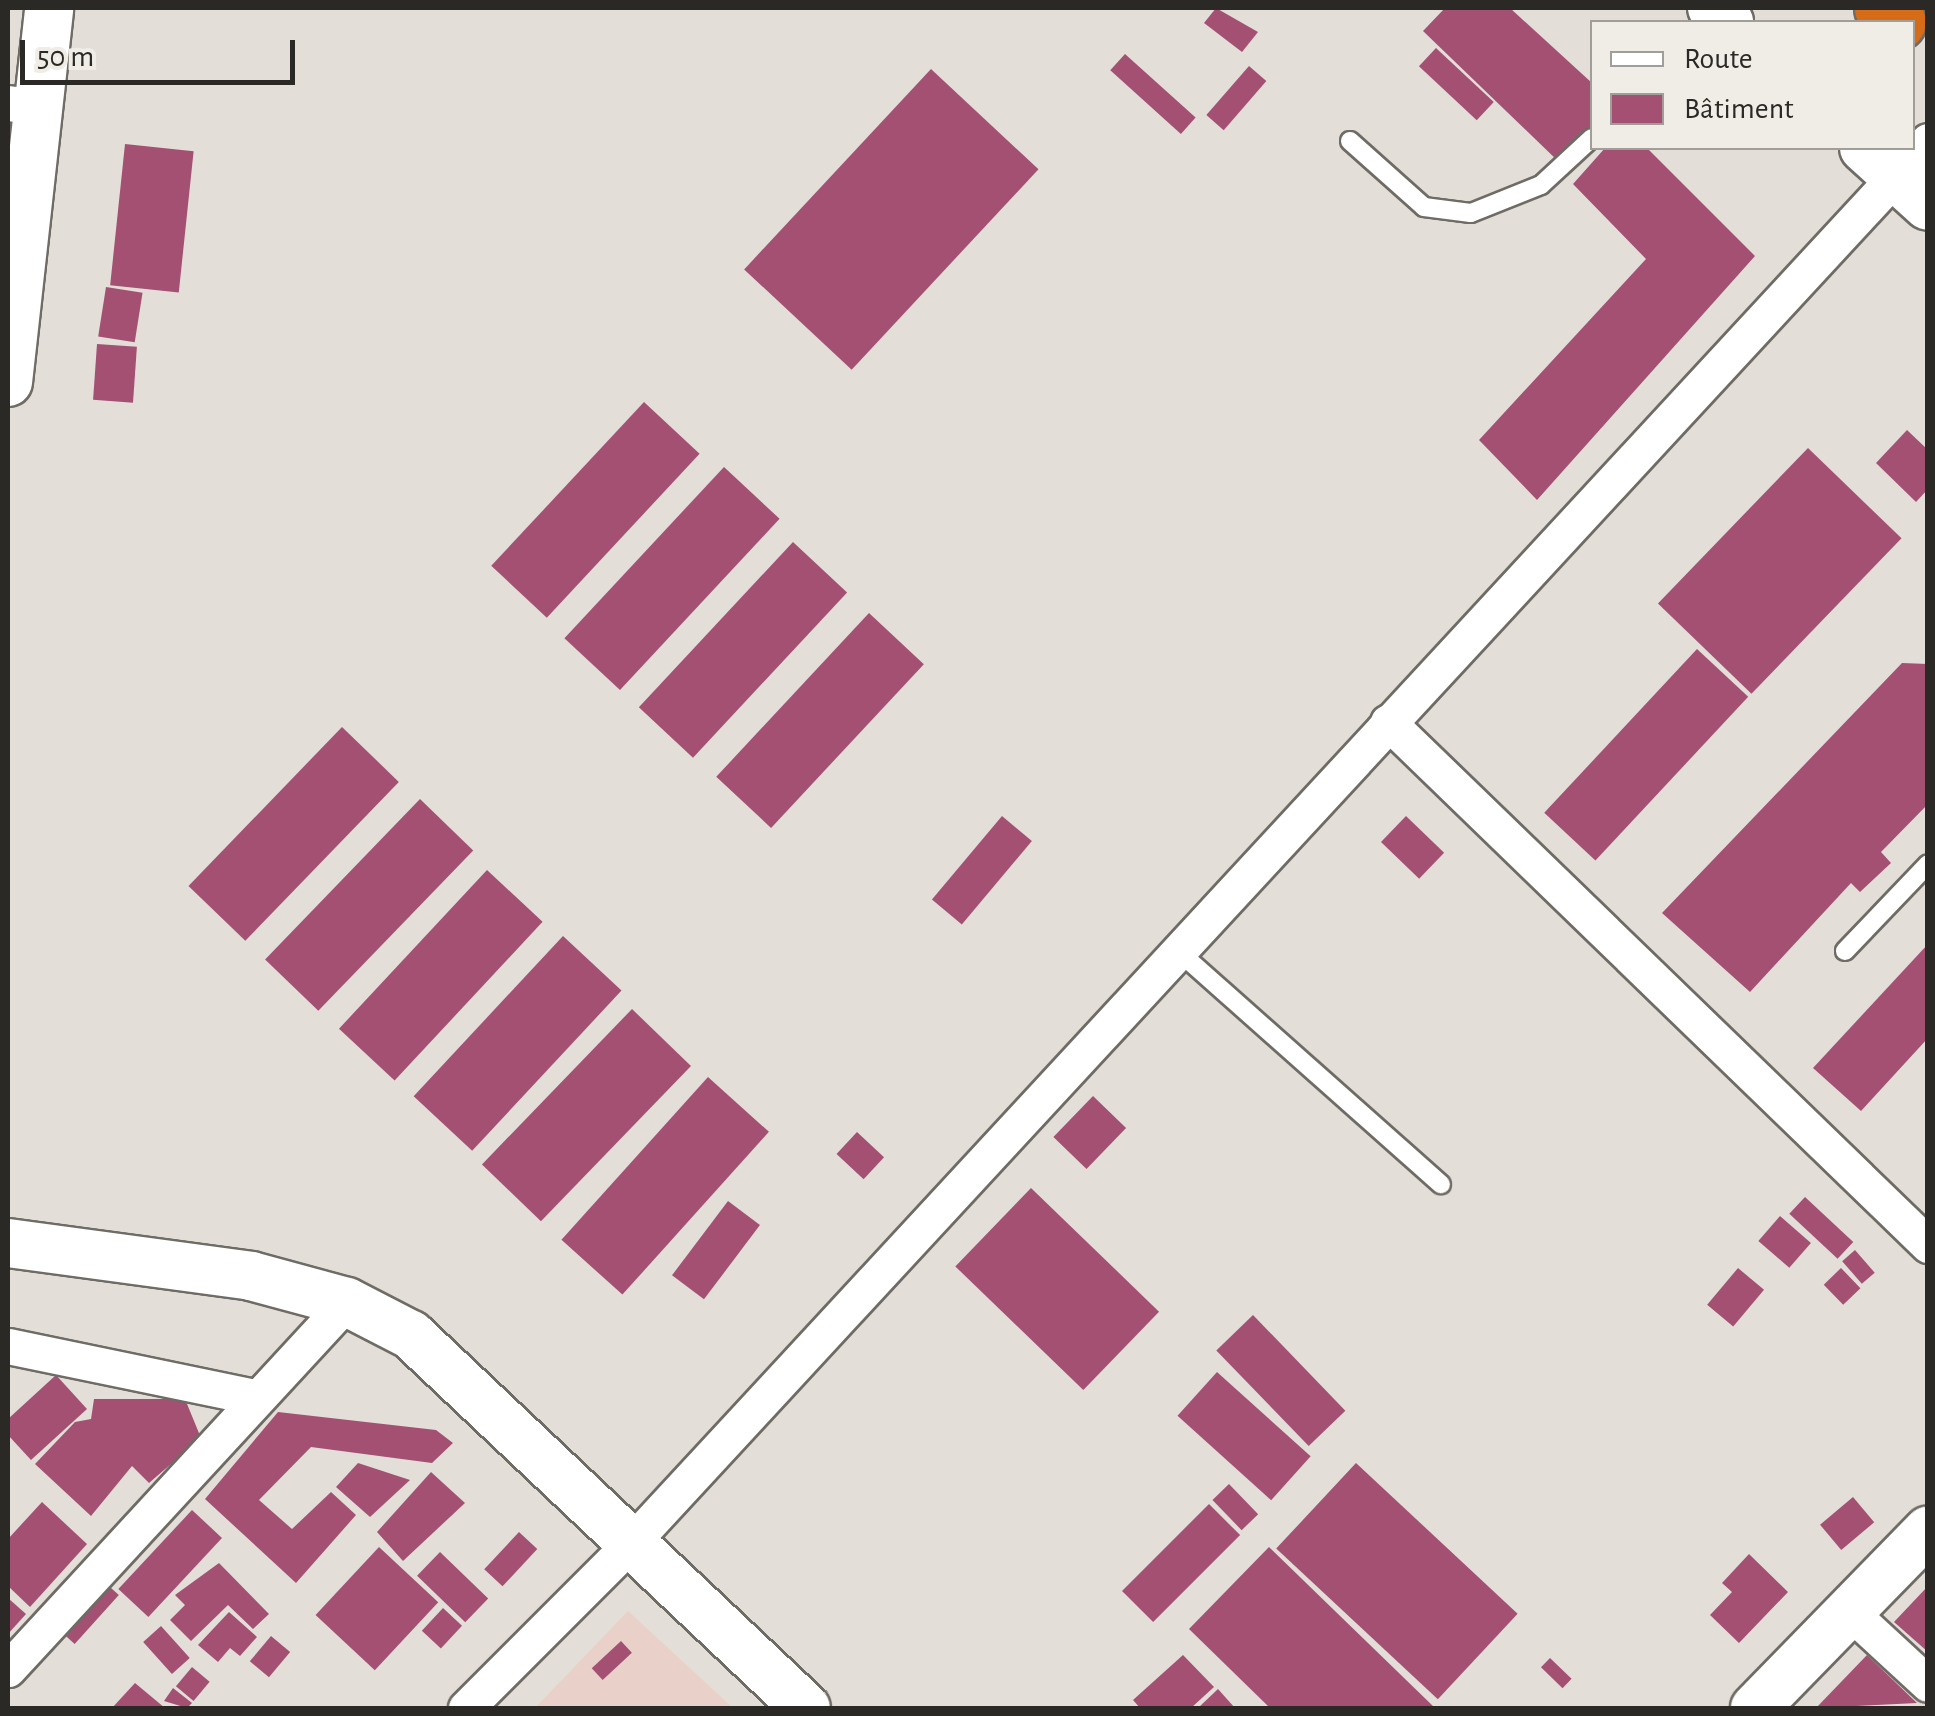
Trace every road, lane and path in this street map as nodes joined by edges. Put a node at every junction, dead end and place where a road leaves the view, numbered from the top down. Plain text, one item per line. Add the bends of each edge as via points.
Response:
1 (49, 8) edge
2 (23, 105) edge
3 (1590, 140) edge
4 (1350, 141) dead end
5 (1928, 141) edge
6 (1896, 177) edge
7 (8, 382) edge
8 (1388, 722) junction
9 (1928, 864) edge
10 (1178, 950) junction
11 (1845, 952) dead end
12 (1441, 1184) dead end
13 (8, 1243) edge
14 (1928, 1244) edge
15 (347, 1302) junction
16 (8, 1346) edge
17 (258, 1398) junction
18 (1928, 1531) edge
19 (631, 1543) junction
20 (1850, 1612) junction
21 (8, 1669) edge
22 (1928, 1684) edge
23 (466, 1708) edge
24 (806, 1708) edge
25 (1756, 1708) edge

1 - 2 street
2 - 7 street
3 - 4 lane via 1541,185 1471,213 1424,206
5 - 6 street
6 - 8 street
8 - 10 street
8 - 14 street
9 - 11 lane
10 - 12 lane
10 - 19 street
13 - 15 street via 251,1276
15 - 17 street
15 - 19 street via 411,1335
16 - 17 street
17 - 21 street
18 - 20 street
19 - 23 street
19 - 24 street
20 - 22 street
20 - 25 street

